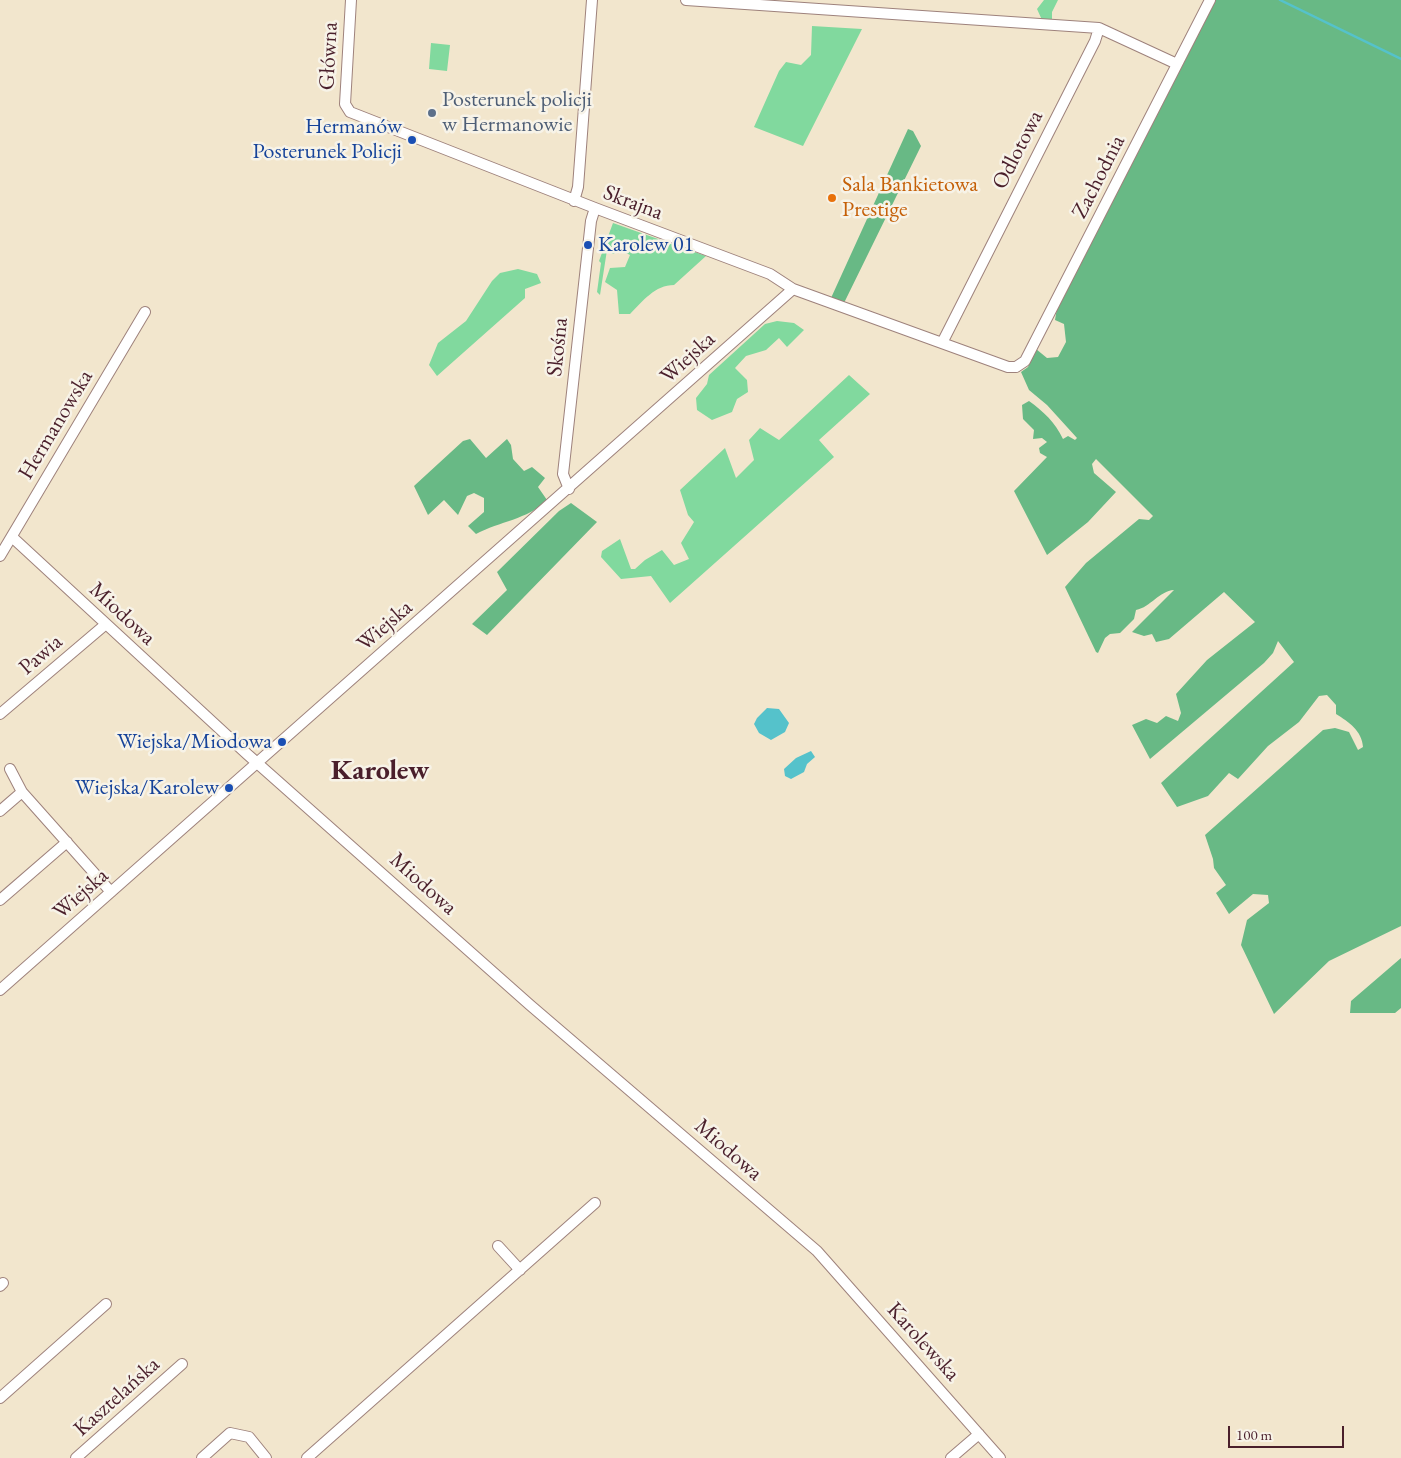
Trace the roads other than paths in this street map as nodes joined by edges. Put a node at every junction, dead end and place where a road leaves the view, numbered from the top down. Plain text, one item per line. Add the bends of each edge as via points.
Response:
1 (351, 0) edge
2 (592, 0) edge
3 (686, 0) edge
4 (1210, 0) edge
5 (1099, 28) junction
6 (1178, 64) junction
7 (350, 112) joint
8 (574, 200) junction
9 (595, 208) junction
10 (793, 289) junction
11 (145, 312) dead end
12 (942, 343) junction
13 (1016, 367) joint
14 (569, 489) junction
15 (12, 537) junction
16 (0, 556) edge
17 (106, 624) junction
18 (0, 714) edge
19 (258, 763) junction
20 (10, 769) dead end
21 (22, 792) junction
22 (0, 811) edge
23 (67, 842) junction
24 (111, 892) junction
25 (0, 900) edge
26 (0, 990) edge
27 (595, 1203) dead end
28 (498, 1246) dead end
29 (817, 1252) joint
30 (520, 1270) junction
31 (106, 1304) dead end
32 (182, 1364) dead end
33 (0, 1398) edge
34 (979, 1434) junction
35 (76, 1458) edge
36 (202, 1458) edge
37 (266, 1458) edge
38 (307, 1458) edge
39 (951, 1458) edge
40 (1000, 1458) edge

1 - 7 street, Główna via 345,104
2 - 8 street via 578,187
3 - 5 street
4 - 6 street, Zachodnia
5 - 6 street
5 - 12 street, Odlotowa
6 - 13 street, Zachodnia via 1025,361
7 - 8 street, Skrajna
8 - 9 street, Skrajna
9 - 10 street, Skrajna via 770,274
9 - 14 street, Skośna via 590,225 563,474
10 - 12 street, Skrajna
10 - 14 street, Wiejska
11 - 15 street, Hermanowska
12 - 13 street, Skrajna
14 - 19 street, Wiejska
15 - 16 street, Hermanowska
15 - 17 street, Miodowa
17 - 18 street, Pawia
17 - 19 street, Miodowa
19 - 24 street, Wiejska
19 - 29 street, Miodowa via 530,1005
20 - 21 street
21 - 22 street
21 - 23 street
23 - 24 street
23 - 25 street
24 - 26 street, Wiejska
27 - 30 street
28 - 30 street
29 - 34 street, Karolewska
30 - 38 street
31 - 33 street
32 - 35 street, Kasztelańska
34 - 39 street
34 - 40 street, Karolewska
36 - 37 street via 230,1433 249,1437

